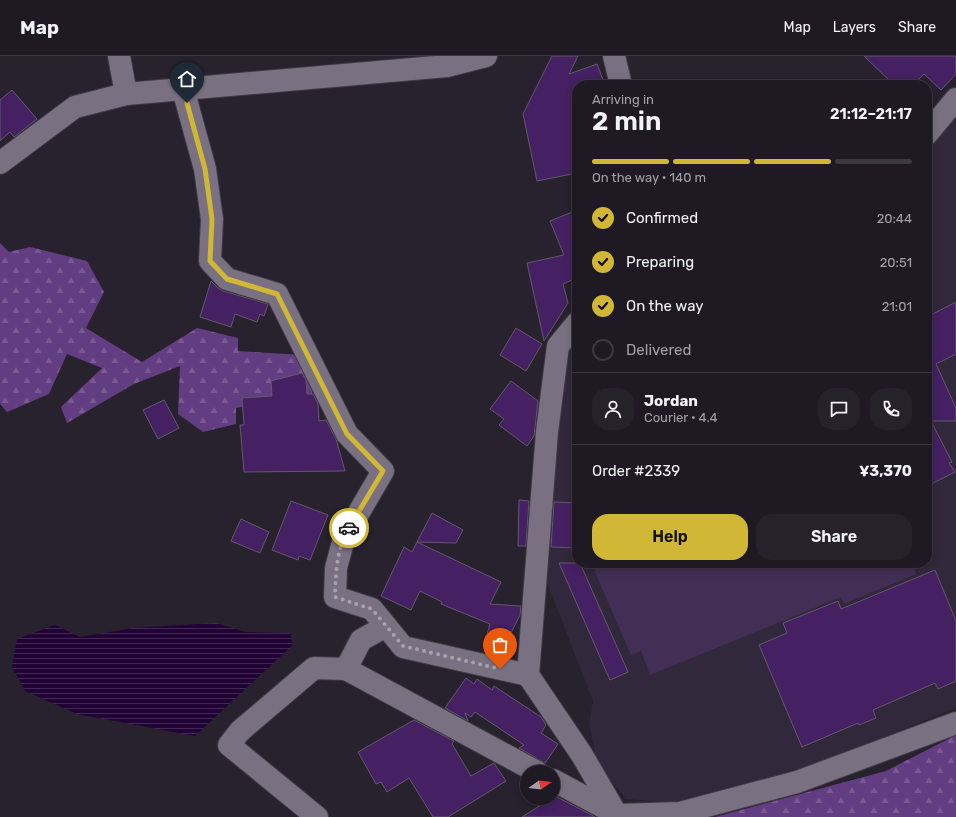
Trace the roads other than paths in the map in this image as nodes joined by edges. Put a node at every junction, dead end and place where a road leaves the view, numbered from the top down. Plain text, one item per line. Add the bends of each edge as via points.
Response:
1 (119, 56) edge
2 (486, 56) edge
3 (614, 56) edge
4 (620, 80) edge
5 (183, 89) junction
6 (126, 94) junction
7 (956, 99) edge
8 (932, 128) edge
9 (0, 163) edge
10 (572, 329) edge
11 (386, 626) junction
12 (346, 669) junction
13 (528, 675) junction
14 (956, 723) edge
15 (524, 765) edge
16 (560, 784) edge
17 (617, 816) edge
18 (317, 817) edge

1 - 6 street
2 - 5 street via 447,66
3 - 4 street
5 - 6 street
5 - 11 street via 205,169 212,219 210,261 227,279 277,294 347,434 383,471 344,538 336,568 335,597 372,609
6 - 9 street via 75,107
7 - 8 street
10 - 13 street via 558,346 547,432
11 - 12 street via 361,640
11 - 13 street via 403,646
12 - 15 street
12 - 18 street via 314,668 240,731 229,744
13 - 17 street via 582,755
14 - 17 street via 790,784 680,813
16 - 17 street

